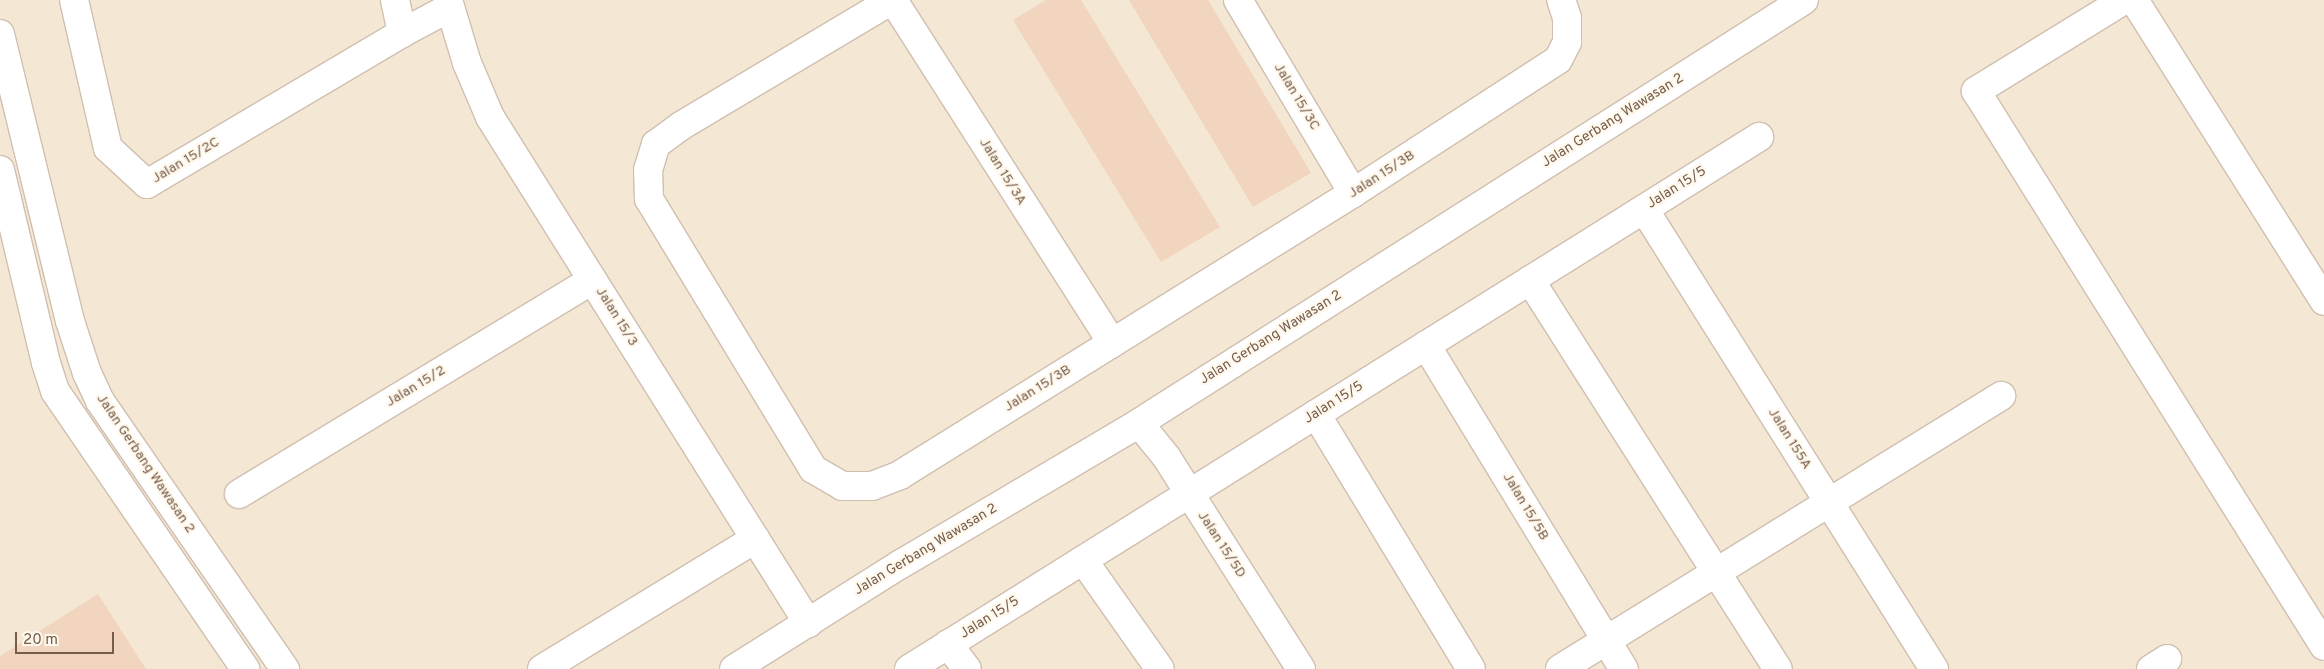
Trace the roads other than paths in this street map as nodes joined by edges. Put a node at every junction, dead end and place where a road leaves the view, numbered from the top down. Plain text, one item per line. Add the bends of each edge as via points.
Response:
1 (74, 0) edge
2 (395, 0) edge
3 (893, 0) edge
4 (1238, 0) edge
5 (1804, 0) edge
6 (2124, 0) edge
7 (2134, 0) edge
8 (448, 4) edge
9 (1564, 9) edge
10 (402, 33) junction
11 (0, 34) edge
12 (1759, 137) dead end
13 (0, 170) edge
14 (1353, 193) junction
15 (1644, 209) junction
16 (592, 280) junction
17 (1530, 280) junction
18 (2324, 301) edge
19 (1112, 343) junction
20 (1426, 345) junction
21 (2001, 396) dead end
22 (1316, 414) junction
23 (1139, 423) junction
24 (1189, 493) junction
25 (240, 494) dead end
26 (1829, 503) junction
27 (755, 539) junction
28 (1083, 560) junction
29 (1716, 572) junction
30 (808, 623) junction
31 (1606, 640) junction
32 (948, 644) junction
33 (2324, 646) edge
34 (245, 669) edge
35 (285, 669) edge
36 (542, 669) edge
37 (734, 669) edge
38 (909, 669) edge
39 (967, 669) edge
40 (1160, 669) edge
41 (1301, 669) edge
42 (1471, 669) edge
43 (1560, 669) edge
44 (1624, 669) edge
45 (1778, 669) edge
46 (1934, 669) edge

1 - 10 street, Jalan 15/2C via 108,148 147,184
2 - 10 street
3 - 19 street, Jalan 15/3A
3 - 19 street, Jalan 15/3B via 681,126 656,144 648,170 649,199 813,469 842,486 872,486 900,475
4 - 14 street, Jalan 15/3C
5 - 23 street, Jalan Gerbang Wawasan 2
6 - 33 street via 1976,91
7 - 18 street
8 - 10 street, Jalan 15/2C
8 - 16 street, Jalan 15/3 via 467,63 490,117
9 - 14 street, Jalan 15/3B via 1567,42 1558,60
11 - 35 street, Jalan Gerbang Wawasan 2 via 70,320 87,373 100,401
12 - 15 street, Jalan 15/5
13 - 34 street via 55,391
14 - 19 street, Jalan 15/3B
15 - 17 street, Jalan 15/5
15 - 26 street, Jalan 155A
16 - 25 street, Jalan 15/2
16 - 27 street, Jalan 15/3
17 - 20 street, Jalan 15/5
17 - 29 street
20 - 22 street, Jalan 15/5
20 - 31 street, Jalan 15/5B
21 - 26 street
22 - 24 street, Jalan 15/5
22 - 42 street
23 - 24 street, Jalan 15/5D
23 - 30 street, Jalan Gerbang Wawasan 2
24 - 28 street, Jalan 15/5
24 - 41 street, Jalan 15/5D
26 - 29 street
26 - 46 street, Jalan 155A
27 - 30 street, Jalan 15/3
27 - 36 street
28 - 32 street, Jalan 15/5
28 - 40 street
29 - 31 street
29 - 45 street
30 - 37 street, Jalan Gerbang Wawasan 2
31 - 43 street
31 - 44 street, Jalan 15/5B
32 - 38 street, Jalan 15/5
32 - 39 street

